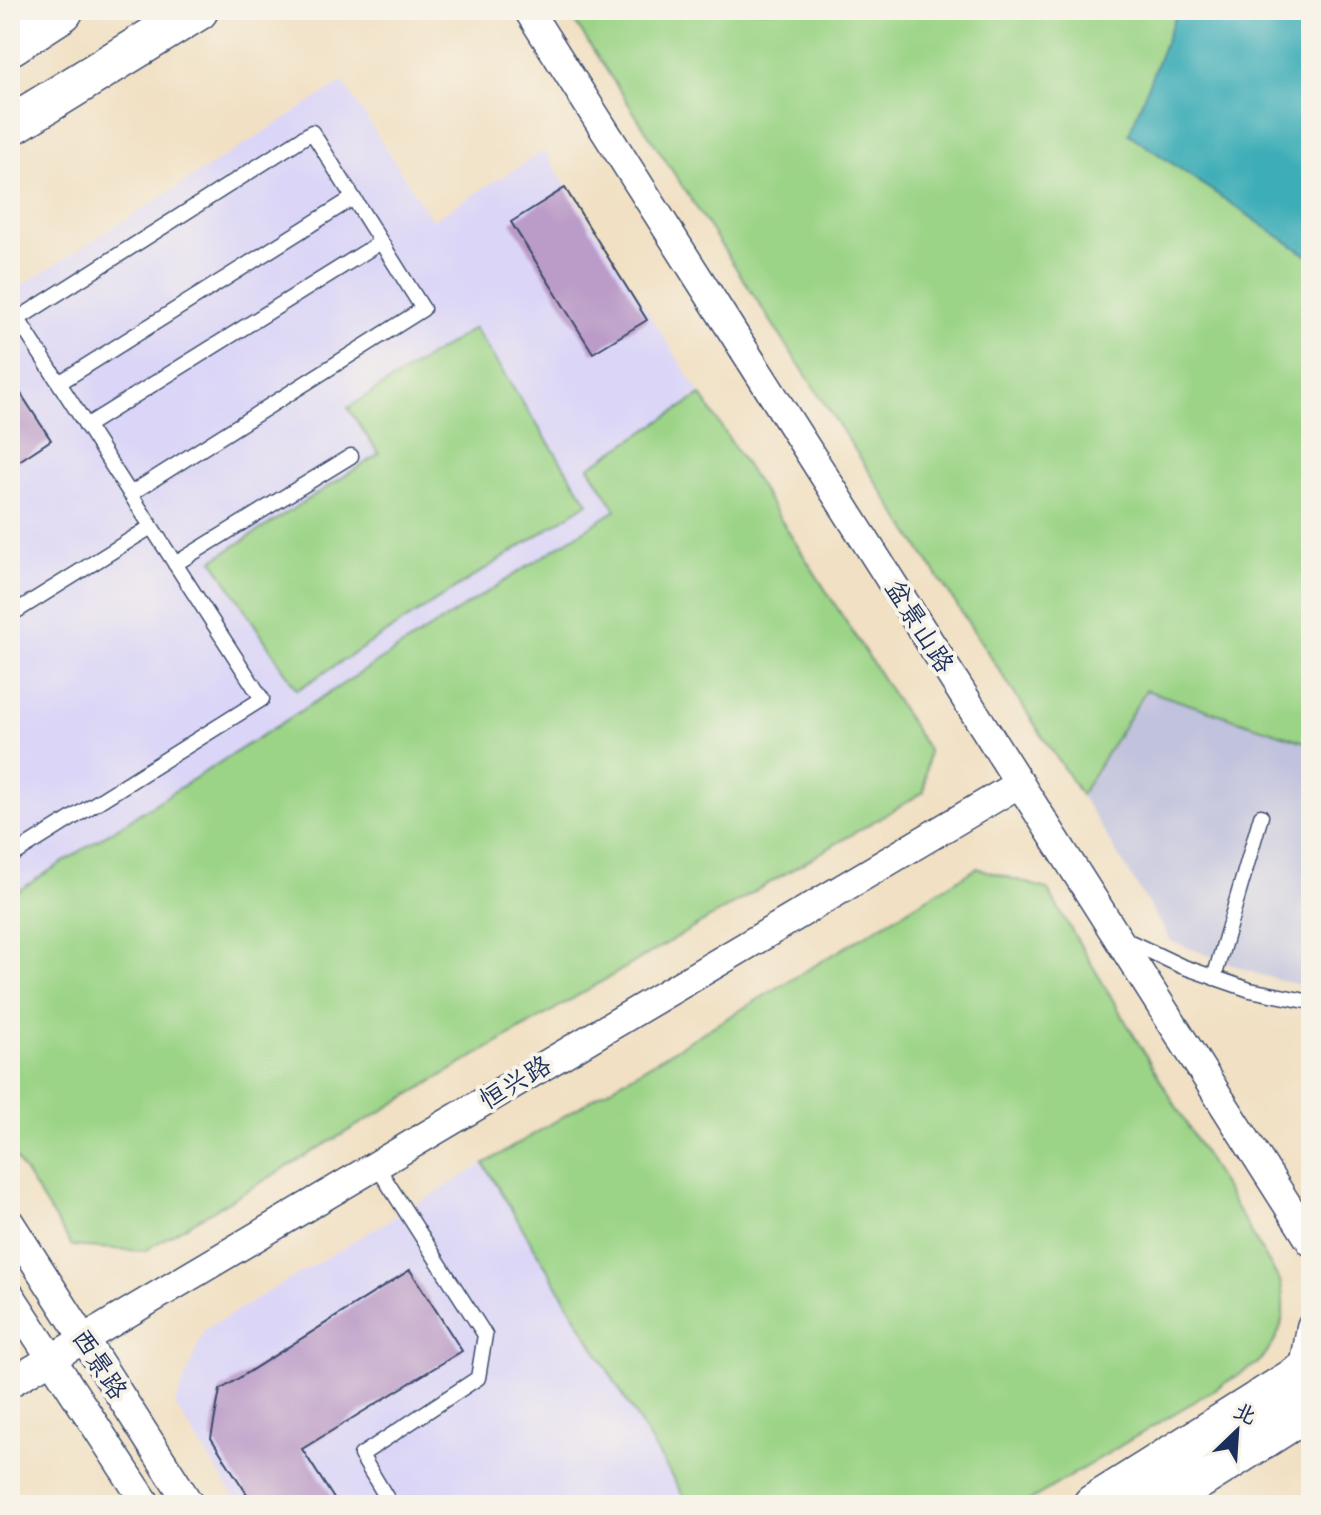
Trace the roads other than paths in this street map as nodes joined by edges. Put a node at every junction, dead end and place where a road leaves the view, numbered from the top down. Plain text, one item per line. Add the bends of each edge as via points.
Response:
1 (198, 10) edge
2 (528, 10) edge
3 (60, 12) edge
4 (10, 43) edge
5 (10, 126) edge
6 (353, 198) junction
7 (381, 242) junction
8 (14, 322) edge
9 (59, 383) junction
10 (86, 426) junction
11 (351, 456) dead end
12 (130, 494) junction
13 (151, 527) junction
14 (175, 564) junction
15 (10, 615) edge
16 (1020, 783) junction
17 (1261, 816) dead end
18 (10, 857) edge
19 (1116, 935) junction
20 (1214, 978) junction
21 (1311, 1002) edge
22 (376, 1165) junction
23 (10, 1223) edge
24 (1310, 1238) edge
25 (10, 1295) edge
26 (1311, 1327) edge
27 (84, 1338) junction
28 (51, 1357) junction
29 (10, 1383) edge
30 (1308, 1383) edge
31 (147, 1505) edge
32 (190, 1505) edge
33 (391, 1505) edge
34 (1093, 1505) edge
35 (1158, 1505) edge

1 - 5 main road
2 - 16 street, 盆景山路
3 - 4 highway
6 - 7 lane
6 - 8 lane via 312,132
6 - 9 lane
7 - 10 lane
7 - 12 lane via 423,309
8 - 9 lane
9 - 10 lane
10 - 12 lane
11 - 14 lane
12 - 13 lane
13 - 14 lane
13 - 15 lane
14 - 18 lane via 262,699
16 - 19 street, 盆景山路
16 - 22 street, 恒兴路
17 - 20 lane
19 - 20 lane
19 - 24 street, 盆景山路
20 - 21 lane
22 - 27 street, 恒兴路
22 - 33 lane via 485,1335 478,1378 361,1455
23 - 27 street, 西景路
25 - 28 street, 西景路
26 - 30 street
27 - 28 street, 恒兴路
27 - 32 street, 西景路
28 - 29 street, 恒兴路
28 - 31 street, 西景路
30 - 34 main road
30 - 35 main road

